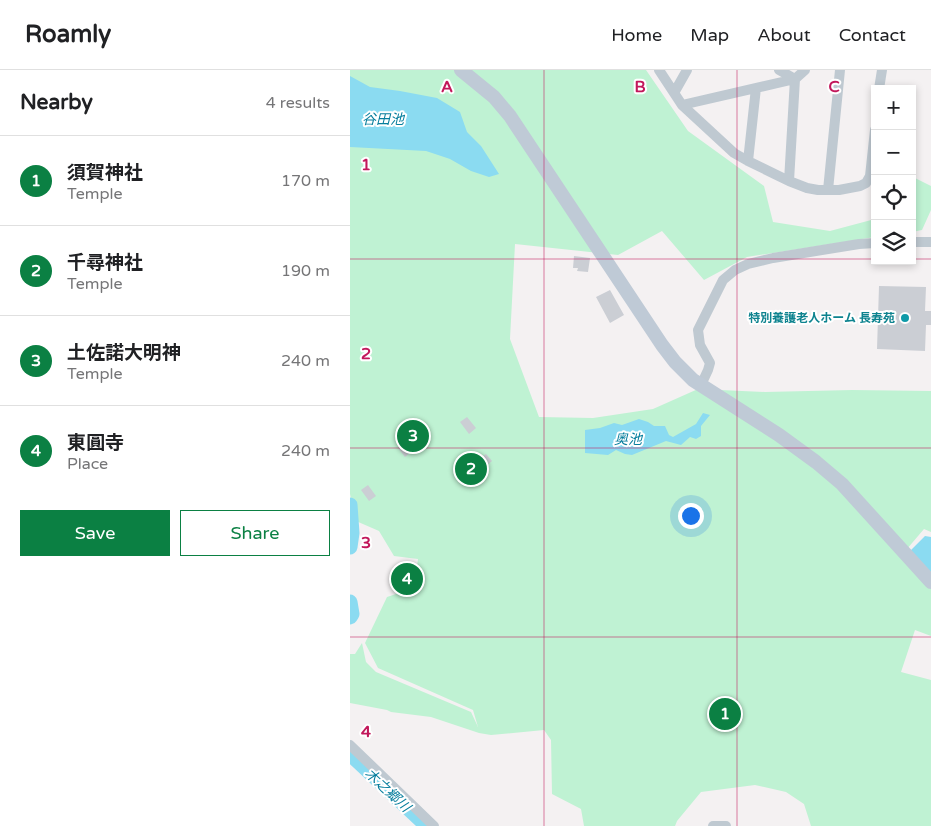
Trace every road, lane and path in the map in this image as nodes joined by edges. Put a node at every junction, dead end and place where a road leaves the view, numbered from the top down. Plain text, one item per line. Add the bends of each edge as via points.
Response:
1 (461, 70) edge
2 (659, 70) edge
3 (687, 70) edge
4 (779, 70) edge
5 (805, 70) edge
6 (840, 70) edge
7 (882, 70) edge
8 (795, 79) junction
9 (880, 85) edge
10 (756, 88) junction
11 (674, 93) junction
12 (682, 105) junction
13 (748, 161) junction
14 (871, 167) edge
15 (789, 181) junction
16 (828, 190) junction
17 (916, 242) edge
18 (931, 242) edge
19 (871, 243) edge
20 (701, 385) junction
21 (931, 582) edge
22 (350, 746) edge
23 (434, 826) edge
24 (713, 826) edge
25 (726, 826) edge

1 - 20 street via 494,97 510,116 662,345 675,362
2 - 11 street
3 - 11 street
4 - 8 street
5 - 8 street
6 - 16 street
7 - 9 street
8 - 10 street
8 - 15 street
10 - 12 street
10 - 13 street
11 - 12 street
12 - 13 street via 734,153
13 - 15 street
14 - 16 street via 866,183
15 - 16 street via 807,188
17 - 18 street
19 - 20 street via 772,258 748,264 723,280 698,330 700,345 710,363
20 - 21 street via 779,435 842,484
22 - 23 street
24 - 25 street

